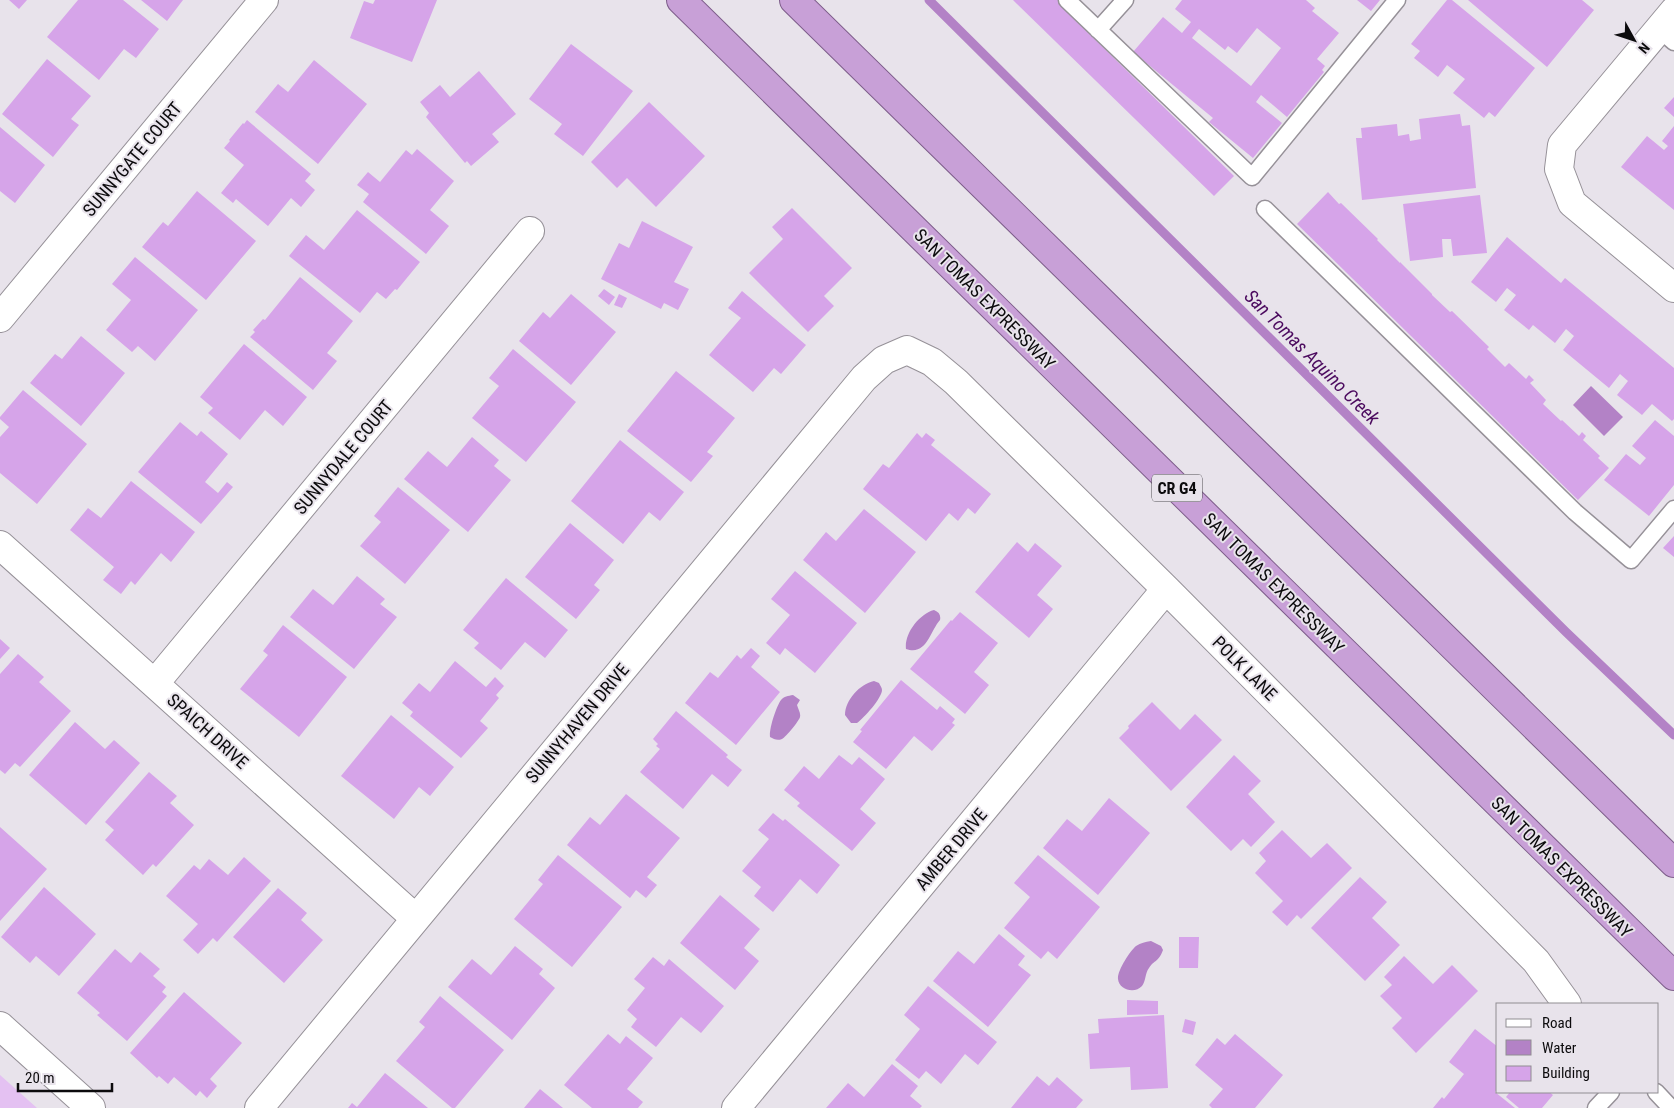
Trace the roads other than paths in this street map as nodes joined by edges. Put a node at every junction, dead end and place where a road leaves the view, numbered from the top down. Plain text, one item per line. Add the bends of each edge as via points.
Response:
1 (264, 0) edge
2 (681, 0) edge
3 (794, 0) edge
4 (1067, 0) edge
5 (1125, 0) edge
6 (1397, 0) edge
7 (1669, 27) edge
8 (1098, 30) junction
9 (1265, 209) dead end
10 (530, 231) dead end
11 (1674, 288) edge
12 (0, 318) edge
13 (907, 350) joint
14 (1674, 509) edge
15 (0, 545) edge
16 (1166, 589) junction
17 (155, 683) junction
18 (1674, 863) edge
19 (415, 918) junction
20 (1674, 976) edge
21 (1566, 1003) edge
22 (0, 1026) edge
23 (1610, 1093) edge
24 (1657, 1093) edge
25 (91, 1108) edge
26 (259, 1108) edge
27 (736, 1108) edge
28 (1596, 1108) edge
29 (1671, 1108) edge

1 - 12 street, SUNNYGATE COURT
2 - 20 highway, SAN TOMAS EXPRESSWAY / CR G4
3 - 18 highway
4 - 8 lane
5 - 8 lane
6 - 8 lane via 1252,177
7 - 11 street via 1562,145 1559,169 1572,203
9 - 14 lane via 1575,512 1631,560
10 - 17 street, SUNNYDALE COURT
13 - 16 street, POLK LANE via 932,362 956,382
13 - 19 street, SUNNYHAVEN DRIVE via 884,360 864,378
15 - 17 street, SPAICH DRIVE
16 - 21 street, POLK LANE via 1536,961
16 - 27 street, AMBER DRIVE
17 - 19 street, SPAICH DRIVE
19 - 26 street, SUNNYHAVEN DRIVE
22 - 25 street
23 - 28 lane
24 - 29 lane

